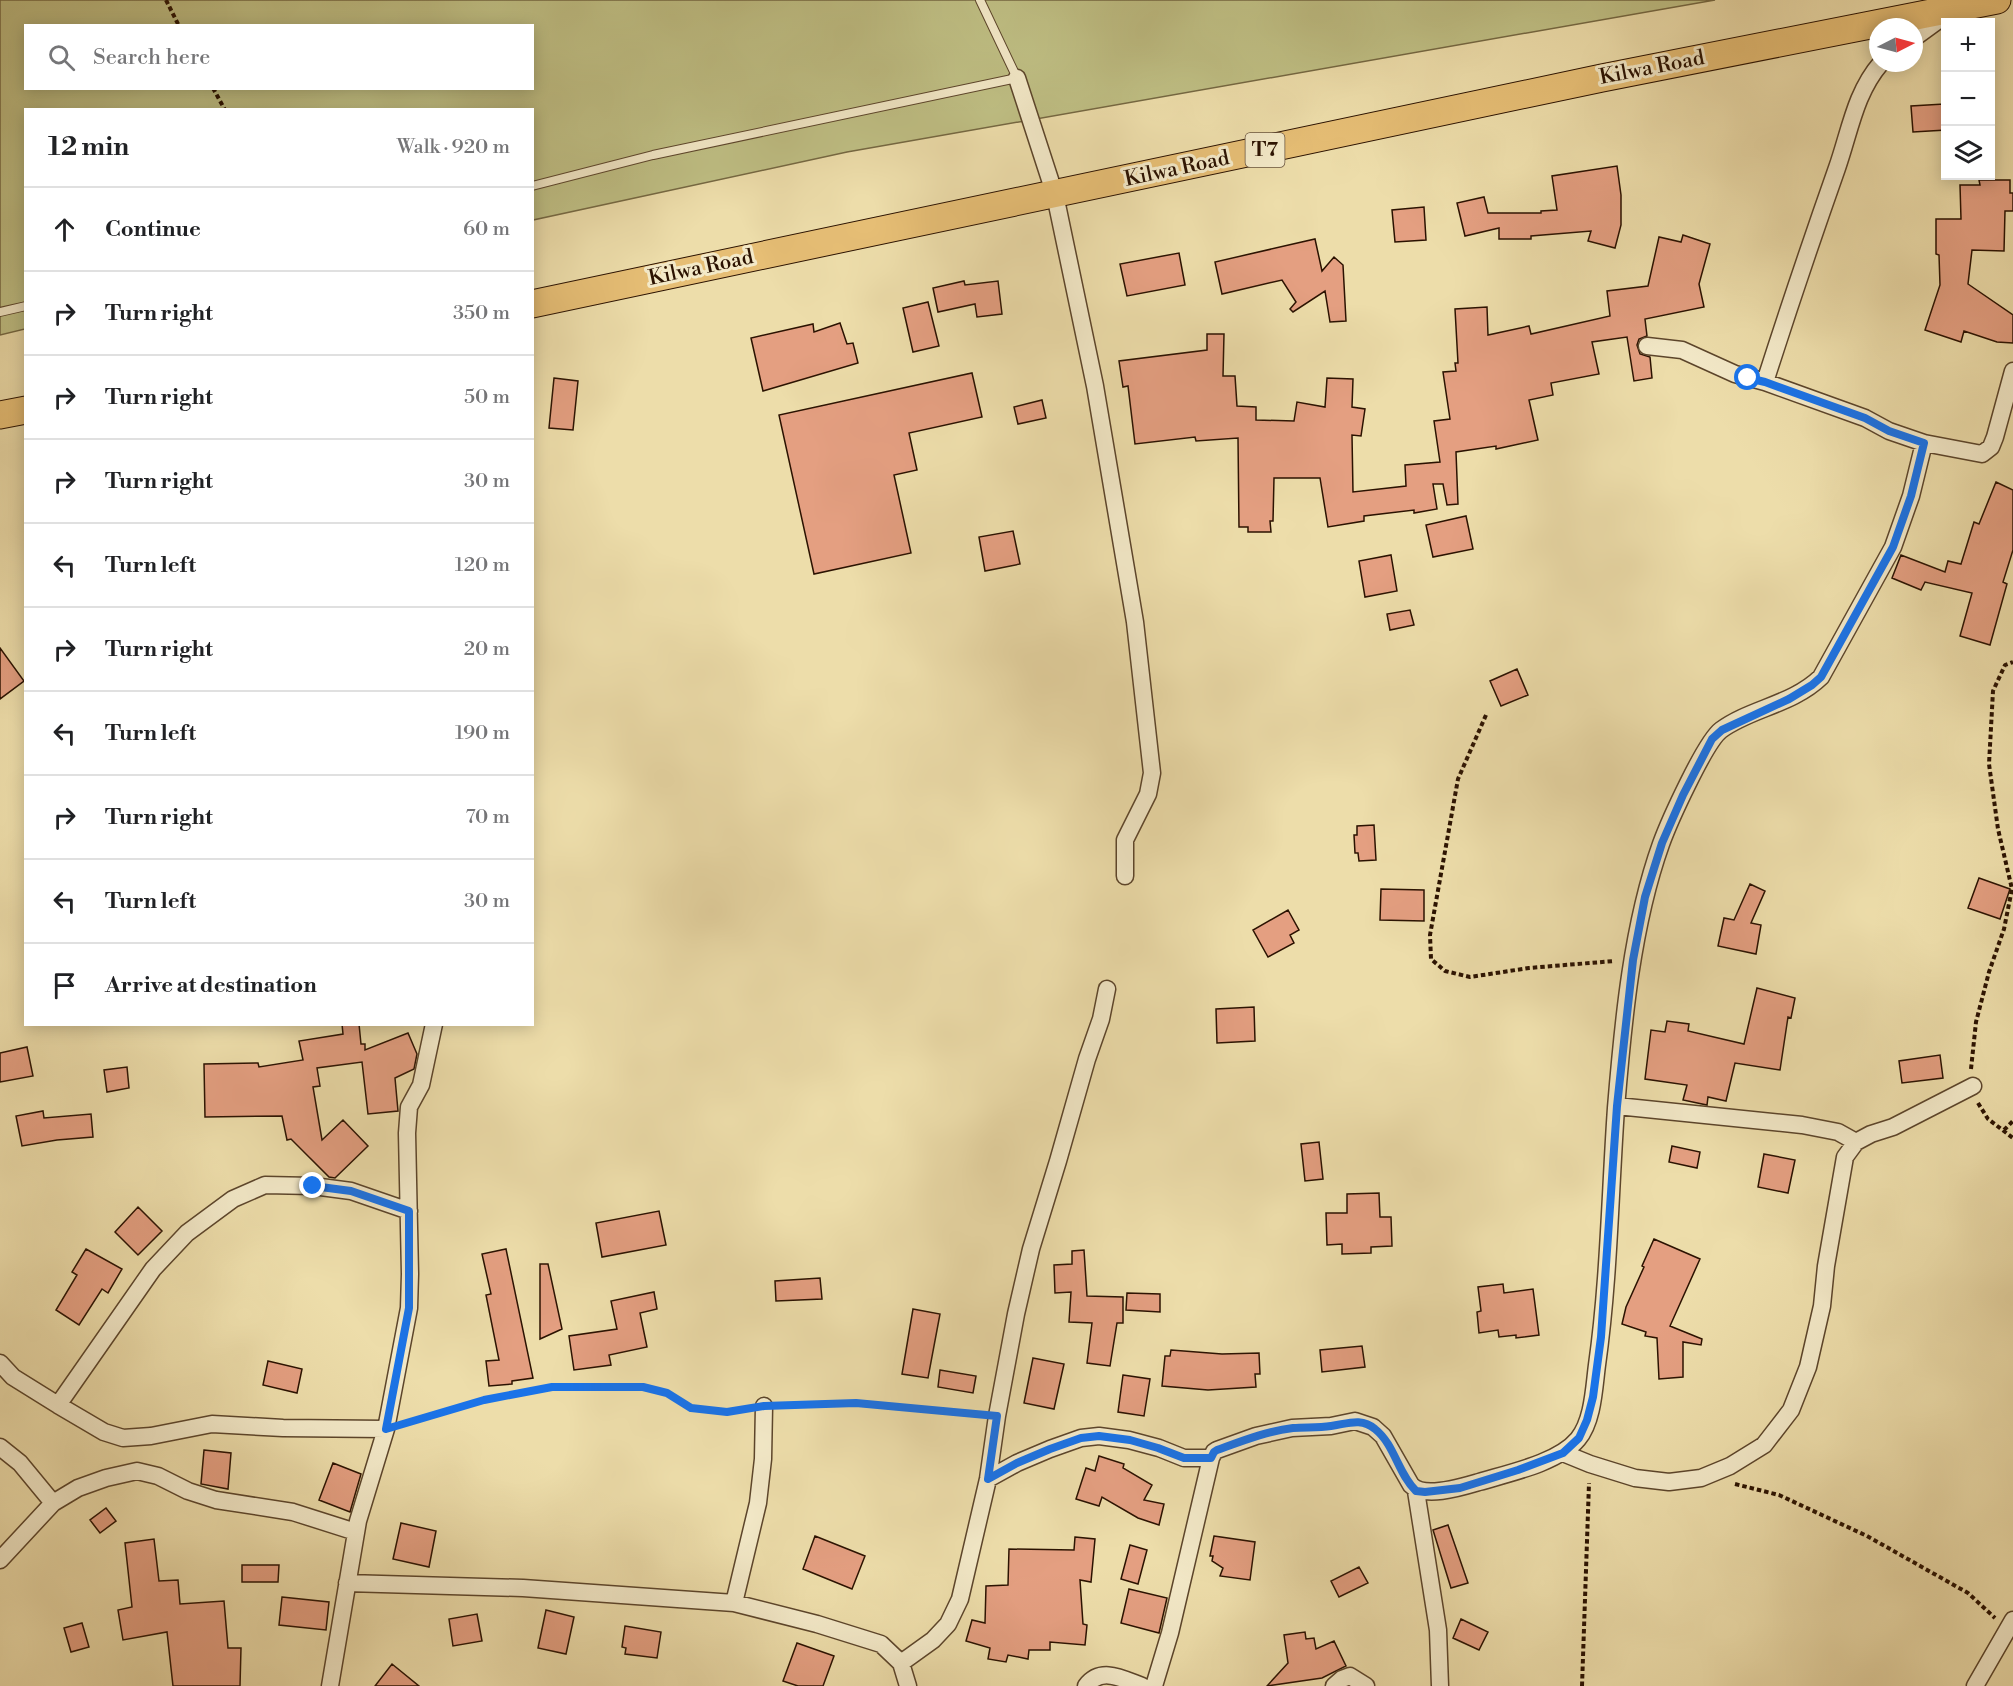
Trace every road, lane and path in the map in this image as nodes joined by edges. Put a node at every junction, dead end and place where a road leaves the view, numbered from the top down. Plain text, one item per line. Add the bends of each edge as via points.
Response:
1 (166, 0) edge
2 (980, 0) edge
3 (1997, 0) edge
4 (1958, 7) junction
5 (178, 24) edge
6 (1923, 32) edge
7 (1875, 72) edge
8 (1017, 78) junction
9 (214, 90) edge
10 (224, 108) edge
11 (534, 185) edge
12 (1055, 195) junction
13 (534, 304) edge
14 (24, 306) edge
15 (0, 312) edge
16 (1647, 346) dead end
17 (2013, 370) edge
18 (1765, 382) junction
19 (24, 410) edge
20 (0, 415) edge
21 (1924, 443) junction
22 (2013, 662) edge
23 (1486, 715) dead end
24 (1125, 876) dead end
25 (1633, 960) junction
26 (1107, 989) dead end
27 (434, 1026) edge
28 (1973, 1086) junction
29 (1617, 1106) junction
30 (2013, 1121) edge
31 (2004, 1130) junction
32 (2013, 1138) edge
33 (1856, 1142) junction
34 (409, 1211) junction
35 (0, 1363) edge
36 (58, 1405) junction
37 (764, 1406) junction
38 (997, 1416) junction
39 (386, 1429) junction
40 (0, 1447) edge
41 (1563, 1453) junction
42 (1211, 1458) junction
43 (1590, 1464) junction
44 (1701, 1478) junction
45 (988, 1479) junction
46 (1416, 1491) junction
47 (53, 1503) junction
48 (356, 1532) junction
49 (0, 1560) edge
50 (347, 1583) junction
51 (734, 1603) junction
52 (2011, 1625) edge
53 (901, 1663) junction
54 (330, 1686) edge
55 (908, 1686) edge
56 (1086, 1686) edge
57 (1142, 1686) edge
58 (1154, 1686) edge
59 (1334, 1686) edge
60 (1366, 1686) edge
61 (1440, 1686) edge
62 (1582, 1686) edge
63 (1975, 1686) edge

1 - 5 path
2 - 8 lane
3 - 4 highway, Kilwa Road / T7
4 - 6 street
4 - 12 highway, Kilwa Road / T7 via 1602,78
7 - 18 street via 1854,109
8 - 11 lane via 653,155
8 - 12 street
9 - 10 path
12 - 13 highway, Kilwa Road / T7
12 - 24 street via 1095,386 1150,744 1152,781 1125,840
14 - 15 lane
16 - 18 street via 1682,350 1735,374
17 - 21 street via 1991,447 1978,453
18 - 21 street
19 - 20 highway
21 - 25 street via 1893,547 1821,677 1789,699 1722,730 1712,739 1662,843 1645,897
22 - 28 path via 2005,665 1993,691 1989,764 2012,889 1976,1022
23 - 25 path via 1458,779 1430,935 1431,959 1445,971 1470,977
25 - 29 street
26 - 38 street via 1031,1249
27 - 34 street via 422,1085 408,1111
28 - 31 path via 1988,1119
28 - 33 street
29 - 33 street via 1802,1125 1838,1132
29 - 41 street via 1601,1337 1593,1397 1579,1438
30 - 31 path
31 - 32 path
33 - 44 street via 1845,1157 1822,1306 1808,1367 1791,1410 1764,1445 1731,1466
34 - 36 street via 351,1191 313,1186 265,1185 233,1199 188,1233 153,1269
34 - 39 street via 409,1308
35 - 36 street via 13,1377
36 - 39 street via 104,1432 123,1438 212,1424
37 - 38 path via 856,1403
37 - 39 path via 727,1412 691,1408 667,1393 643,1387 552,1387 484,1400
37 - 51 street via 758,1503
38 - 45 street
39 - 48 street
40 - 47 street via 20,1463
41 - 43 street
41 - 46 street via 1460,1488
42 - 45 street via 1184,1458 1130,1440 1099,1436 1050,1449
42 - 46 street via 1217,1450 1256,1436 1355,1421 1373,1427 1383,1436
42 - 58 street
43 - 44 street via 1658,1481
43 - 62 path
44 - 52 path via 1779,1495 1867,1536 1968,1593
45 - 53 street via 960,1599 948,1624
46 - 61 street via 1438,1630
47 - 48 street via 78,1488 137,1471 216,1500 293,1512
47 - 49 street
48 - 50 street
50 - 51 street via 523,1588
50 - 54 street
51 - 53 street via 881,1644
52 - 63 street
53 - 55 street
56 - 57 street via 1109,1674
59 - 60 street via 1350,1676

